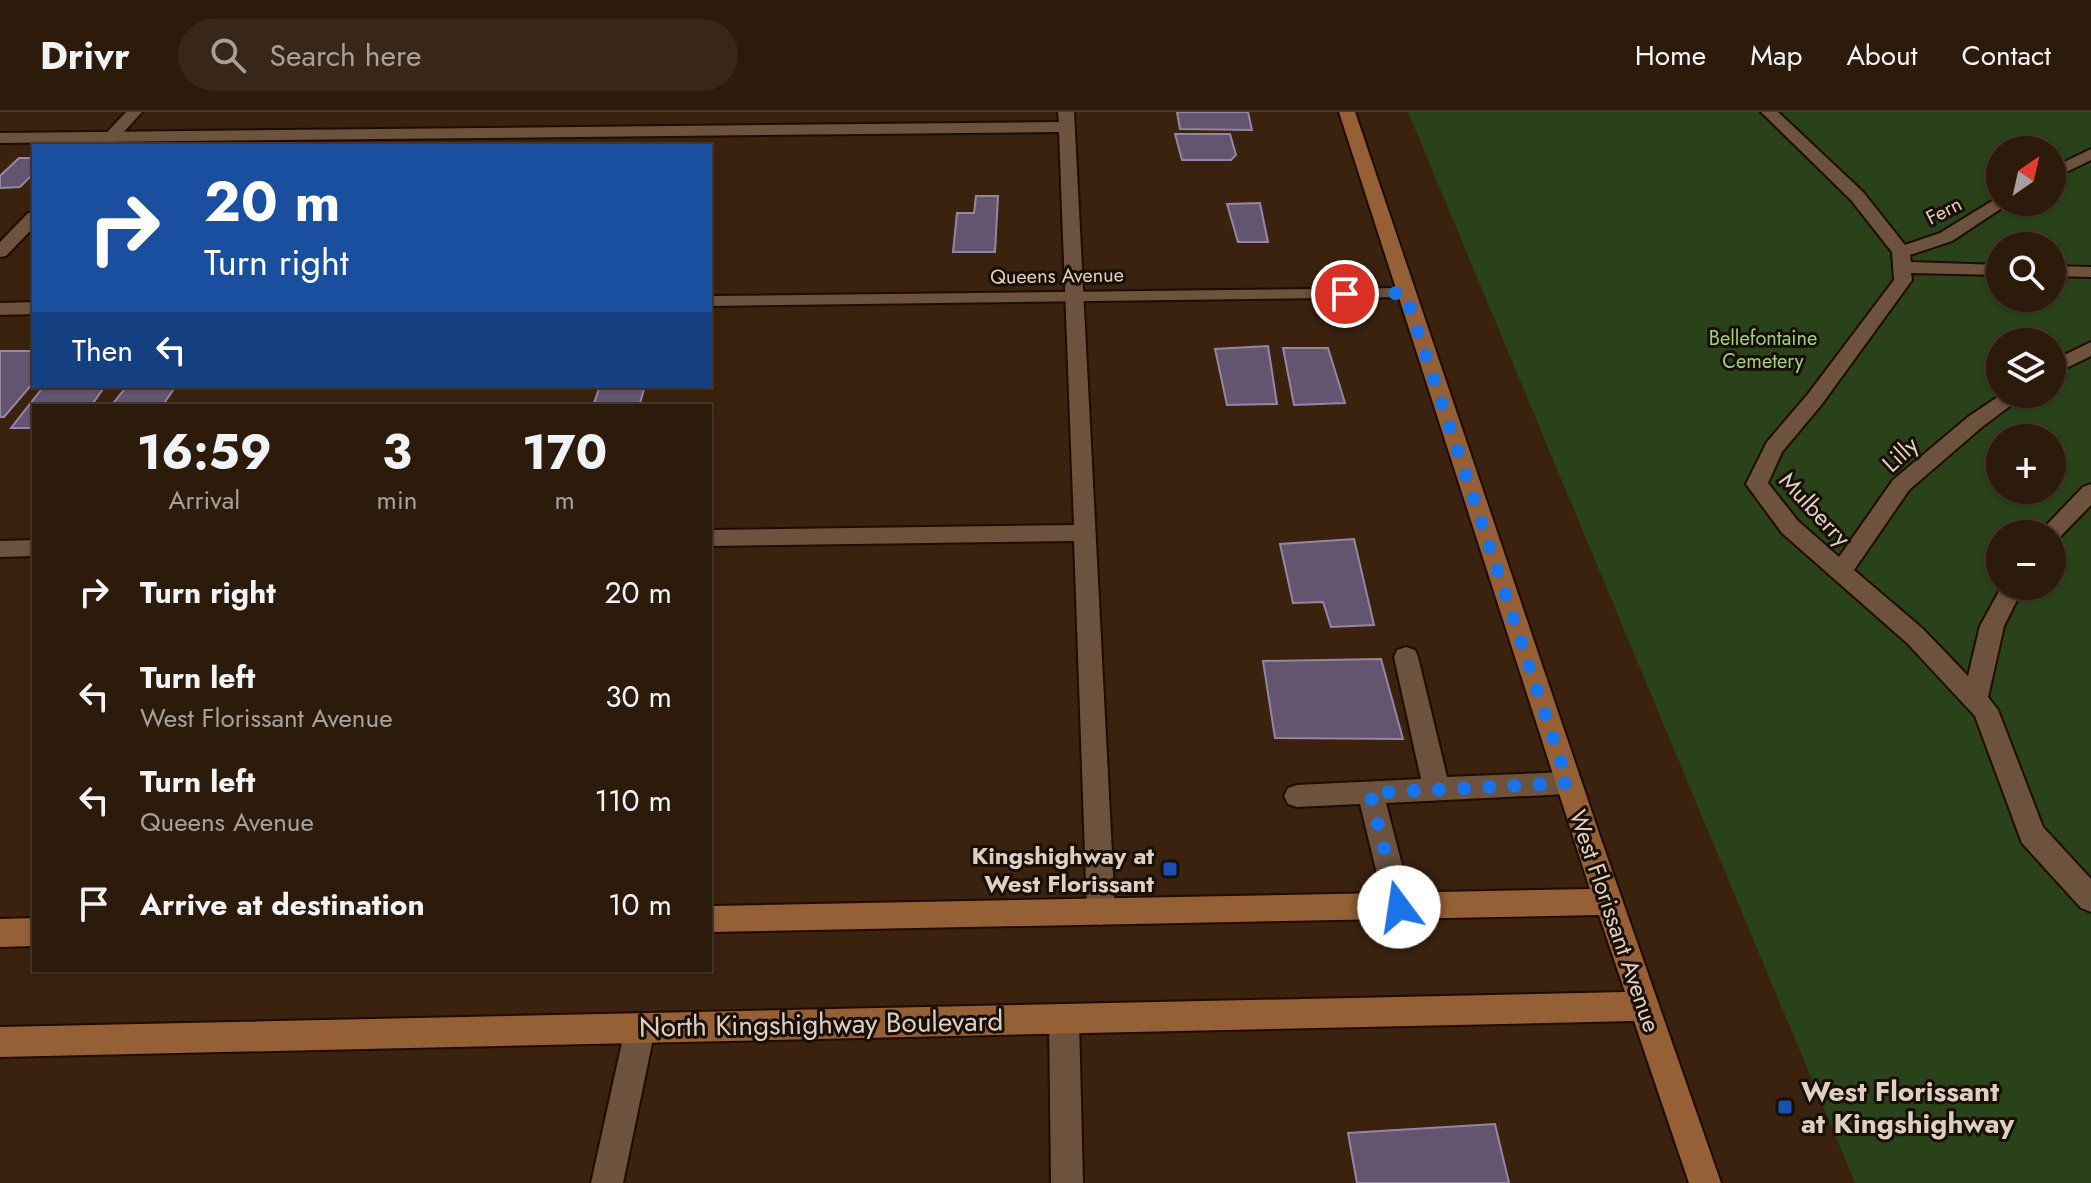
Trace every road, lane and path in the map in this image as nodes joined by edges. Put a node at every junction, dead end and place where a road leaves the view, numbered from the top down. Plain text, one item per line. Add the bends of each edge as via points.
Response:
1 (134, 112) edge
2 (1347, 112) edge
3 (1769, 112) edge
4 (1067, 120) edge
5 (0, 138) edge
6 (106, 142) edge
7 (2091, 154) edge
8 (2066, 167) edge
9 (1986, 212) edge
10 (32, 219) edge
11 (0, 252) edge
12 (1902, 260) junction
13 (1986, 269) edge
14 (2066, 271) edge
15 (2091, 272) edge
16 (1405, 293) junction
17 (1075, 297) junction
18 (712, 301) edge
19 (32, 308) edge
20 (0, 309) edge
21 (2091, 348) edge
22 (2066, 361) edge
23 (1996, 408) edge
24 (2091, 492) edge
25 (2063, 520) edge
26 (1085, 533) junction
27 (712, 538) edge
28 (32, 548) edge
29 (0, 549) edge
30 (1840, 572) junction
31 (2006, 600) edge
32 (1406, 657) dead end
33 (1975, 700) junction
34 (1568, 783) junction
35 (1437, 790) junction
36 (1370, 793) junction
37 (1297, 796) dead end
38 (2091, 899) edge
39 (1608, 902) junction
40 (1399, 907) junction
41 (1101, 912) junction
42 (712, 919) edge
43 (32, 932) edge
44 (0, 933) edge
45 (1643, 1006) junction
46 (1064, 1019) junction
47 (640, 1029) junction
48 (0, 1042) edge
49 (607, 1183) edge
50 (1067, 1183) edge
51 (1705, 1183) edge

1 - 6 street
2 - 16 main road, West Florissant Avenue
3 - 12 street via 1857,196
4 - 6 street
4 - 17 street
5 - 6 street
7 - 8 street
9 - 12 street, Fern
10 - 11 street
12 - 13 street
12 - 30 street, Mulberry via 1903,280 1766,457 1757,484 1790,527
14 - 15 street
16 - 17 street, Queens Avenue
16 - 34 main road, West Florissant Avenue
17 - 18 street, Queens Avenue
17 - 26 street
19 - 20 street
21 - 22 street
23 - 30 street, Lilly via 1901,485
24 - 25 street
26 - 27 street
26 - 41 street
28 - 29 street
30 - 33 street, Mulberry via 1915,636
31 - 33 street via 1992,626
32 - 35 street
33 - 38 street, Mulberry via 1985,710 2032,834
34 - 35 street
34 - 39 main road, West Florissant Avenue
35 - 36 street
36 - 37 street
36 - 40 street
39 - 40 main road
39 - 45 main road, West Florissant Avenue
40 - 41 main road
41 - 42 main road
43 - 44 main road
45 - 46 main road, North Kingshighway Boulevard
45 - 51 main road, West Florissant Avenue
46 - 47 main road, North Kingshighway Boulevard
46 - 50 street
47 - 48 main road, North Kingshighway Boulevard
47 - 49 street

